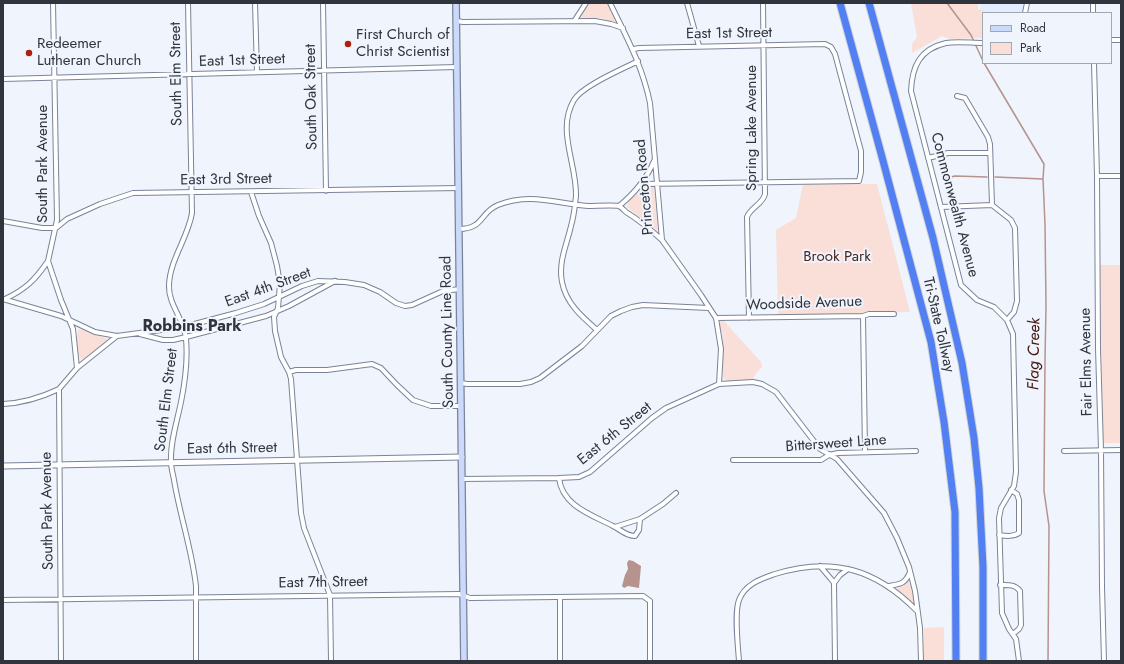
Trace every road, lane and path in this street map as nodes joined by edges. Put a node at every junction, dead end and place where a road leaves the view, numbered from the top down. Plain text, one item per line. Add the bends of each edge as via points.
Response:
1 (53, 3) edge
2 (188, 3) edge
3 (256, 3) edge
4 (323, 3) edge
5 (456, 3) edge
6 (586, 3) edge
7 (610, 3) edge
8 (687, 3) edge
9 (762, 3) edge
10 (840, 3) edge
11 (870, 3) edge
12 (576, 20) junction
13 (457, 21) junction
14 (622, 28) junction
15 (982, 43) edge
16 (764, 45) junction
17 (699, 46) junction
18 (634, 49) junction
19 (638, 61) junction
20 (1094, 64) edge
21 (457, 67) junction
22 (324, 70) junction
23 (257, 72) junction
24 (189, 74) junction
25 (54, 78) junction
26 (3, 79) edge
27 (957, 96) dead end
28 (990, 153) junction
29 (928, 158) junction
30 (654, 160) junction
31 (1097, 176) junction
32 (1121, 176) edge
33 (765, 182) junction
34 (642, 184) junction
35 (657, 184) junction
36 (458, 188) junction
37 (326, 191) junction
38 (191, 192) junction
39 (251, 192) junction
40 (575, 204) junction
41 (992, 205) junction
42 (619, 206) junction
43 (941, 207) junction
44 (3, 221) edge
45 (56, 228) junction
46 (459, 229) junction
47 (662, 240) junction
48 (48, 261) junction
49 (336, 281) junction
50 (460, 289) junction
51 (279, 296) junction
52 (4, 299) edge
53 (709, 308) junction
54 (275, 313) junction
55 (894, 314) dead end
56 (863, 316) junction
57 (716, 318) junction
58 (749, 318) junction
59 (1007, 320) junction
60 (70, 321) junction
61 (183, 327) junction
62 (596, 330) junction
63 (138, 333) junction
64 (117, 336) junction
65 (186, 337) junction
66 (77, 368) junction
67 (289, 372) junction
68 (461, 383) junction
69 (719, 384) junction
70 (59, 389) junction
71 (3, 404) edge
72 (461, 406) junction
73 (1101, 450) junction
74 (1121, 450) edge
75 (916, 451) dead end
76 (1064, 451) dead end
77 (865, 452) junction
78 (829, 455) junction
79 (462, 457) junction
80 (296, 460) junction
81 (733, 460) dead end
82 (171, 462) junction
83 (60, 465) junction
84 (3, 466) edge
85 (559, 478) junction
86 (462, 479) junction
87 (1011, 490) junction
88 (676, 493) dead end
89 (640, 519) junction
90 (615, 527) junction
91 (999, 535) junction
92 (819, 566) junction
93 (848, 569) junction
94 (910, 572) junction
95 (834, 583) junction
96 (1000, 585) junction
97 (888, 586) junction
98 (330, 595) junction
99 (463, 596) junction
100 (196, 597) junction
101 (560, 597) junction
102 (61, 599) junction
103 (3, 600) edge
104 (917, 612) junction
105 (1013, 634) junction
106 (61, 661) edge
107 (196, 661) edge
108 (331, 661) edge
109 (464, 661) edge
110 (560, 661) edge
111 (650, 661) edge
112 (739, 661) edge
113 (835, 661) edge
114 (921, 661) edge
115 (956, 661) edge
116 (983, 661) edge
117 (1019, 661) edge
118 (1104, 661) edge

1 - 25 street, South Park Avenue
2 - 24 street, South Elm Street
3 - 23 street
4 - 22 street, South Oak Street
5 - 13 main road, South County Line Road
6 - 12 street
7 - 14 street, Princeton Road
8 - 17 street
9 - 16 street, Spring Lake Avenue
10 - 115 highway, Tri-State Tollway via 931,342 955,512
11 - 116 highway, Tri-State Tollway via 934,245 962,364 974,438 980,502
12 - 13 street
12 - 14 street via 595,21
13 - 21 main road, South County Line Road
14 - 18 street, Princeton Road
15 - 29 street, Commonwealth Avenue via 947,43 934,47 923,54 916,64 911,91
16 - 17 street, East 1st Street
16 - 33 street, Spring Lake Avenue
16 - 33 street, East 1st Street via 825,44 831,47 861,151 859,181
17 - 18 street, East 1st Street
18 - 19 street, Princeton Road
19 - 30 street, Princeton Road via 650,103
19 - 40 street via 597,83 574,100 569,112 567,135 575,184
20 - 31 street, Fair Elms Avenue
21 - 22 street, East 1st Street
21 - 36 main road, South County Line Road
22 - 23 street, East 1st Street
22 - 37 street, South Oak Street
23 - 24 street, East 1st Street
24 - 25 street, East 1st Street
24 - 38 street, South Elm Street
25 - 26 street, East 1st Street
25 - 45 street, South Park Avenue
27 - 28 street via 965,98 988,137
28 - 29 street via 948,153
28 - 41 street
29 - 43 street, Commonwealth Avenue
30 - 34 street
30 - 35 street, Princeton Road
31 - 32 street
31 - 73 street, Fair Elms Avenue
33 - 35 street
33 - 58 street, Spring Lake Avenue via 764,198 747,217
34 - 35 street
34 - 42 street
35 - 47 street, Princeton Road
36 - 37 street, East 3rd Street
36 - 46 main road, South County Line Road
37 - 39 street, East 3rd Street
38 - 39 street, East 3rd Street
38 - 45 street, East 3rd Street via 128,194 100,204
38 - 61 street, South Elm Street via 191,219 175,258 169,284 170,298
39 - 51 street via 275,255 280,284
40 - 42 street
40 - 46 street via 538,198 510,201 497,205 472,228
40 - 62 street via 561,260 561,280 574,308
41 - 43 street
41 - 59 street via 1011,220 1015,228 1017,301 1014,312
42 - 47 street
43 - 59 street, Commonwealth Avenue via 961,285 977,300 994,307
44 - 45 street
45 - 48 street, South Park Avenue
46 - 50 main road, South County Line Road
47 - 53 street, Princeton Road
48 - 52 street, East 4th Street via 29,284
48 - 60 street
49 - 50 street, East 4th Street via 364,285 405,306 443,291
49 - 51 street, East 4th Street via 310,283
49 - 54 street, East 4th Street
50 - 68 main road, South County Line Road
51 - 54 street
51 - 61 street, East 4th Street via 264,304
52 - 60 street, East 4th Street
53 - 57 street, Princeton Road
53 - 62 street via 643,305 632,307 611,316
54 - 65 street, East 4th Street
54 - 67 street via 278,345
55 - 56 street, Woodside Avenue
56 - 58 street, Woodside Avenue
56 - 77 street
57 - 58 street, Woodside Avenue
57 - 69 street, Princeton Road via 721,349
59 - 87 street, Commonwealth Avenue via 1013,334 1014,350 1016,472
60 - 64 street, East 4th Street via 95,332
60 - 66 street
61 - 63 street, East 4th Street
61 - 65 street, South Elm Street
62 - 68 street via 569,357 531,382
63 - 64 street, East 4th Street
63 - 65 street, East 4th Street via 164,340
64 - 66 street, East 4th Street
65 - 82 street, South Elm Street via 184,384
66 - 70 street
67 - 72 street via 372,364 381,368 413,400 431,406
67 - 80 street
68 - 72 main road, South County Line Road
69 - 78 street, East 6th Street via 754,382 776,392 820,449
69 - 85 street, East 6th Street via 666,408 590,472 579,477
70 - 71 street via 30,401
70 - 83 street, South Park Avenue
72 - 79 main road, South County Line Road
73 - 74 street
73 - 76 street
73 - 118 street, Fair Elms Avenue
75 - 77 street, Bittersweet Lane
77 - 78 street, Bittersweet Lane
78 - 81 street, Bittersweet Lane via 820,460
78 - 94 street via 837,459 884,513
79 - 80 street, East 6th Street
79 - 86 main road, South County Line Road
80 - 82 street, East 6th Street
80 - 98 street via 304,528
82 - 83 street, East 6th Street
82 - 100 street, South Elm Street via 192,558
83 - 84 street, East 6th Street
83 - 102 street, South Park Avenue
85 - 86 street, East 6th Street
85 - 90 street via 563,493 574,505
86 - 99 main road, South County Line Road
87 - 91 street, Commonwealth Avenue via 1001,508
87 - 91 street via 1017,494 1019,500 1019,533 1010,536
88 - 89 street
89 - 90 street
89 - 90 street via 639,530 635,536 629,536
91 - 96 street, Commonwealth Avenue
92 - 93 street
92 - 95 street
92 - 112 street via 788,570 760,579 747,588 739,600 737,616
93 - 95 street
93 - 97 street via 864,573
94 - 97 street via 902,584
94 - 104 street
95 - 113 street
96 - 105 street, Commonwealth Avenue via 1002,613
96 - 105 street via 1013,585 1020,591 1021,624 1020,629
97 - 104 street
98 - 99 street, East 7th Street
98 - 100 street, East 7th Street
98 - 108 street
99 - 101 street, East 7th Street
99 - 109 main road, South County Line Road
100 - 102 street, East 7th Street
100 - 107 street, South Elm Street
101 - 110 street
101 - 111 street, East 7th Street via 644,596 650,601
102 - 103 street, East 7th Street
102 - 106 street, South Park Avenue
104 - 114 street
105 - 117 street, Commonwealth Avenue

